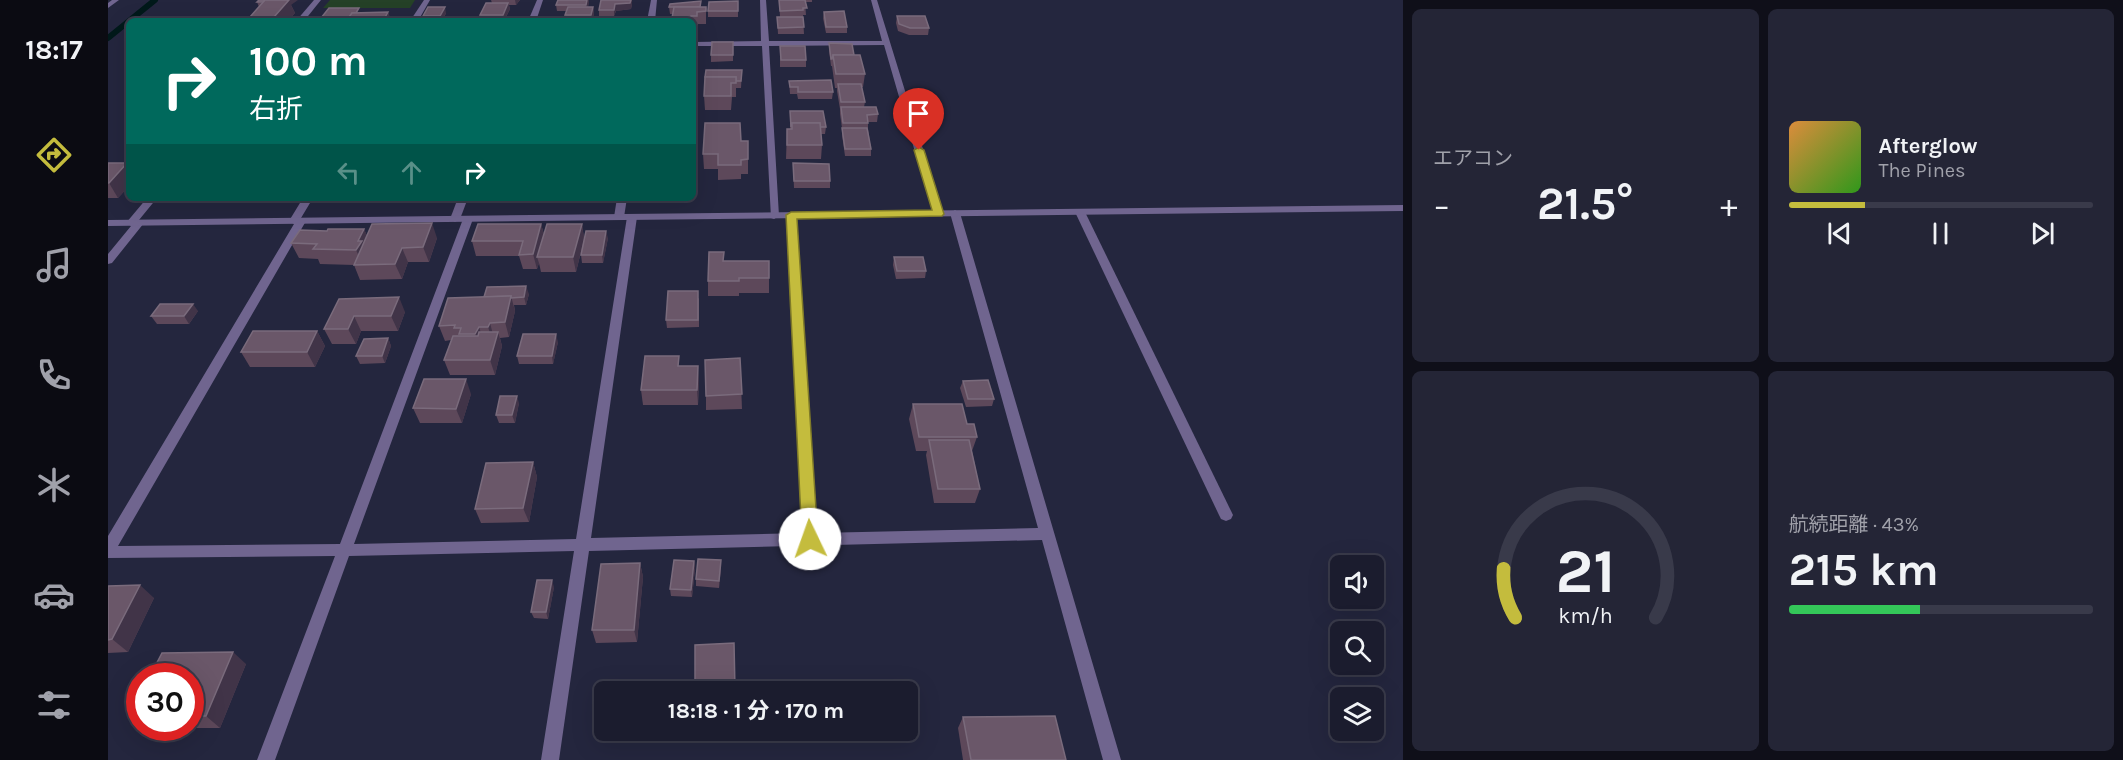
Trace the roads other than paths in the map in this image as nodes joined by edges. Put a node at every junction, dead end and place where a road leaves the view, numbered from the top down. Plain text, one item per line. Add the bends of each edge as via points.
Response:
1 (116, 0) edge
2 (318, 0) edge
3 (427, 0) edge
4 (540, 0) edge
5 (654, 0) edge
6 (763, 0) edge
7 (874, 0) edge
8 (108, 6) edge
9 (303, 18) edge
10 (416, 18) edge
11 (533, 18) edge
12 (651, 18) edge
13 (887, 43) junction
14 (696, 44) edge
15 (765, 44) junction
16 (150, 201) edge
17 (307, 201) edge
18 (463, 201) edge
19 (623, 201) edge
20 (1403, 208) edge
21 (1080, 212) junction
22 (955, 213) junction
23 (938, 214) junction
24 (791, 215) junction
25 (774, 216) junction
26 (626, 217) junction
27 (462, 219) junction
28 (298, 221) junction
29 (108, 223) edge
30 (135, 223) junction
31 (108, 261) edge
32 (1226, 515) dead end
33 (1047, 534) junction
34 (810, 539) junction
35 (583, 544) junction
36 (345, 549) junction
37 (108, 551) edge
38 (266, 760) edge
39 (550, 760) edge
40 (1112, 760) edge

1 - 8 street
2 - 9 street
3 - 10 street
4 - 11 street
5 - 12 street
6 - 15 street
7 - 13 street
13 - 15 street
13 - 23 street
14 - 15 street
15 - 25 street
16 - 30 street
17 - 28 street
18 - 27 street
19 - 26 street
20 - 21 street
21 - 22 street
21 - 32 street
22 - 23 street
22 - 33 street
23 - 24 street
24 - 25 street
24 - 34 street
25 - 26 street
26 - 27 street
26 - 35 street
27 - 28 street
27 - 36 street
28 - 30 street
28 - 37 street
29 - 30 street
30 - 31 street
33 - 34 street
33 - 40 street
34 - 35 street
35 - 36 street
35 - 39 street
36 - 37 street
36 - 38 street

